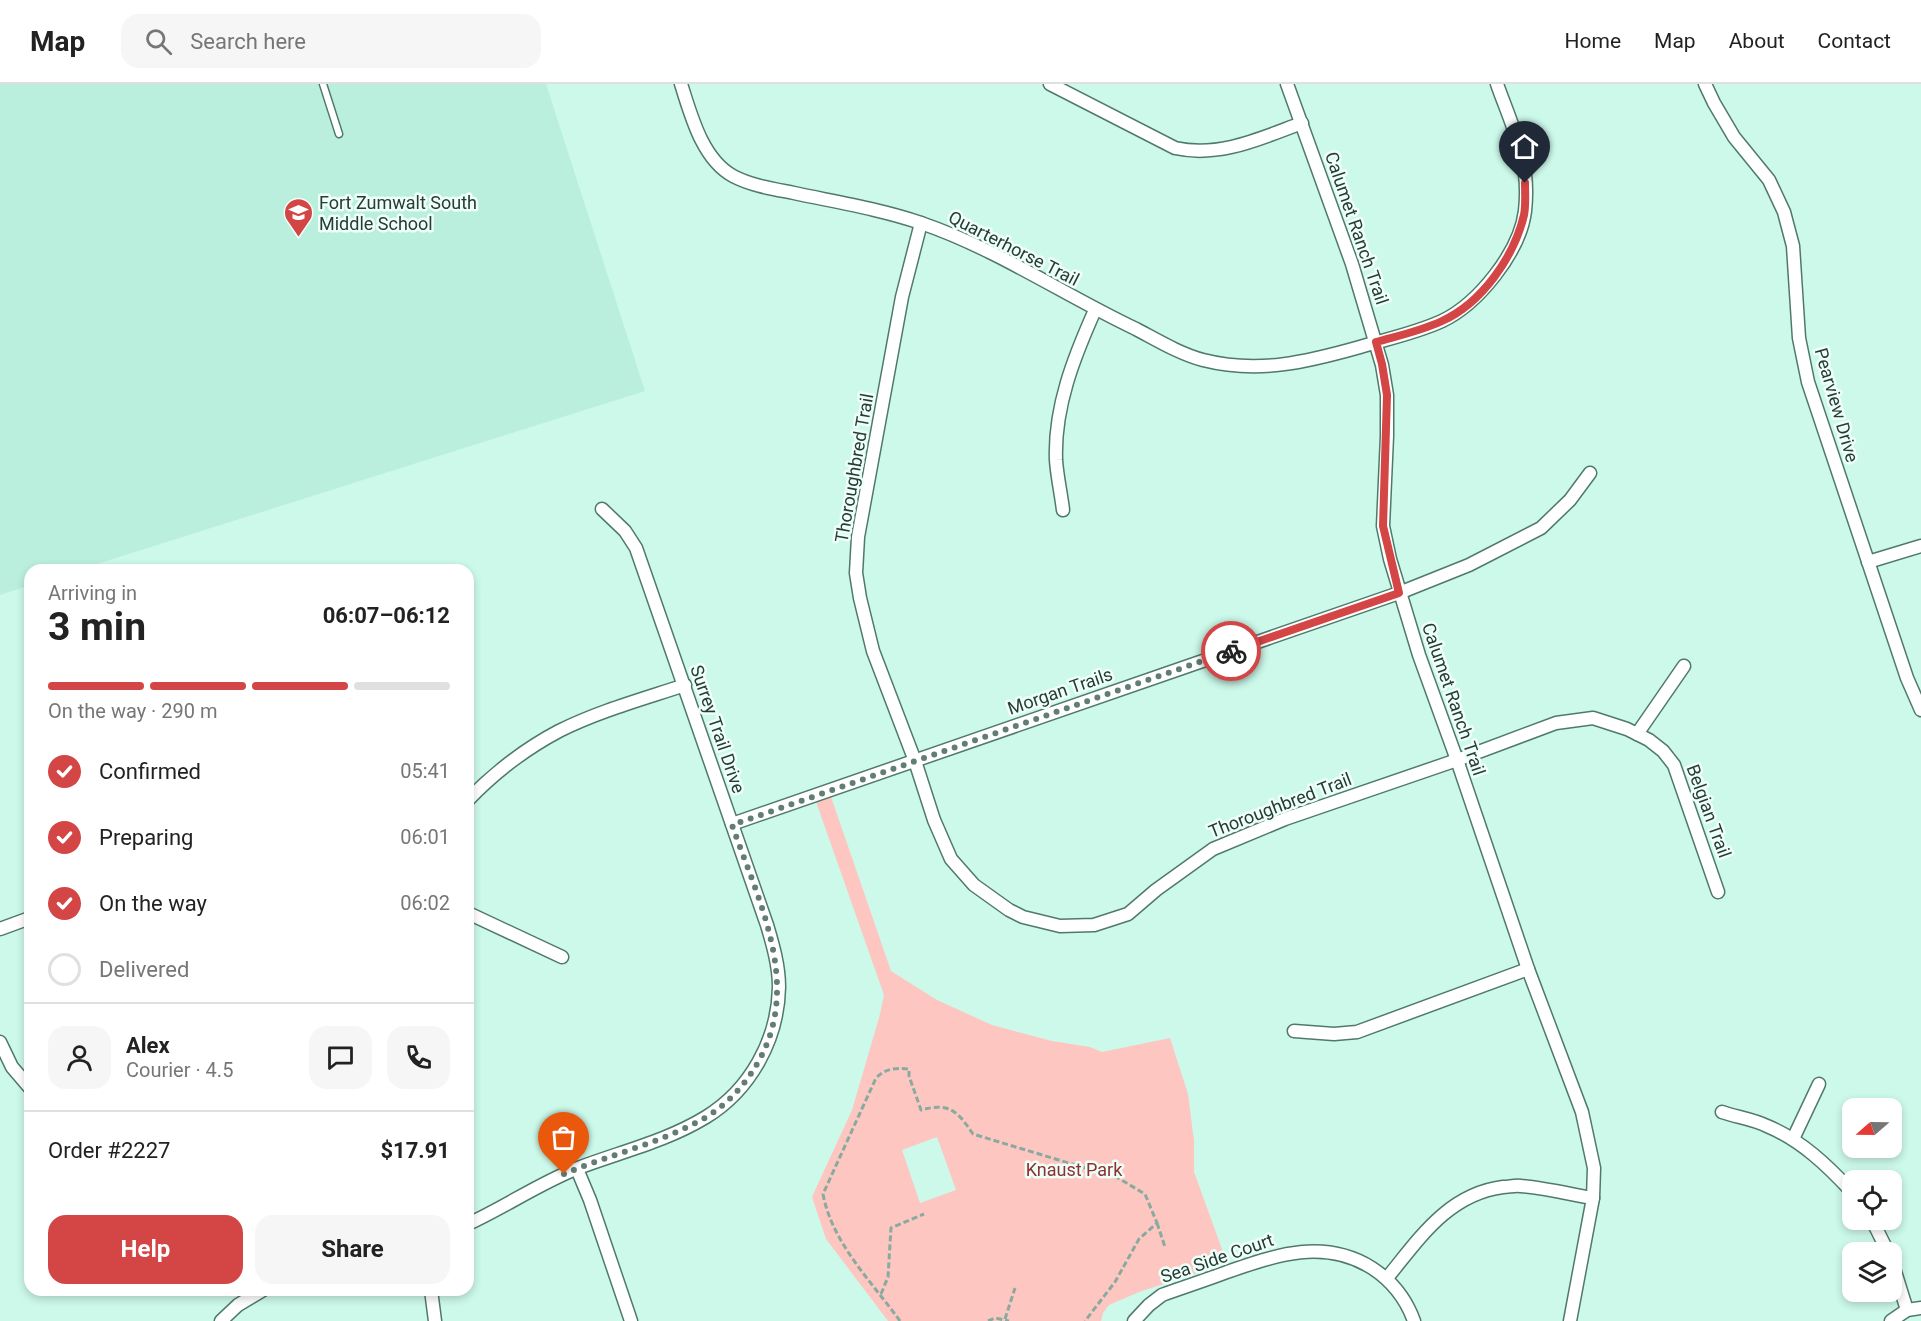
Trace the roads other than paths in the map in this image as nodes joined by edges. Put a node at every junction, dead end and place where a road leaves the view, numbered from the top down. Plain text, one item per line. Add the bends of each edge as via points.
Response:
1 (323, 84) edge
2 (681, 84) edge
3 (1050, 84) edge
4 (1287, 84) edge
5 (1497, 84) edge
6 (1705, 84) edge
7 (1302, 123) junction
8 (339, 134) dead end
9 (921, 223) junction
10 (1095, 310) junction
11 (1376, 342) junction
12 (1590, 473) dead end
13 (602, 509) dead end
14 (1063, 510) dead end
15 (1921, 546) edge
16 (1868, 562) junction
17 (1399, 593) junction
18 (1684, 666) dead end
19 (685, 685) junction
20 (1921, 710) edge
21 (1637, 734) junction
22 (1457, 760) junction
23 (915, 761) junction
24 (474, 794) edge
25 (732, 825) junction
26 (1718, 892) dead end
27 (474, 916) edge
28 (24, 920) edge
29 (0, 929) edge
30 (562, 957) dead end
31 (1528, 969) junction
32 (1294, 1031) dead end
33 (0, 1042) edge
34 (24, 1081) edge
35 (1820, 1084) dead end
36 (1722, 1112) dead end
37 (1793, 1139) junction
38 (577, 1169) junction
39 (1842, 1181) edge
40 (1593, 1198) junction
41 (474, 1221) edge
42 (1387, 1278) junction
43 (1902, 1294) edge
44 (253, 1296) edge
45 (432, 1296) edge
46 (1921, 1308) edge
47 (1907, 1310) junction
48 (221, 1321) edge
49 (435, 1321) edge
50 (631, 1321) edge
51 (1134, 1321) edge
52 (1414, 1321) edge
53 (1570, 1321) edge
54 (1891, 1321) edge

1 - 8 lane
2 - 9 street, Quarterhorse Trail via 711,156 732,175 758,185
3 - 7 street via 1175,148 1190,151 1207,152 1240,145
4 - 7 street, Calumet Ranch Trail
5 - 11 street, Quarterhorse Trail via 1521,154 1525,183 1525,213 1509,255 1462,310
6 - 16 street, Pearview Drive via 1734,137 1769,180 1784,212 1793,246 1799,338 1808,382
7 - 11 street, Calumet Ranch Trail
9 - 10 street, Quarterhorse Trail via 1016,265
9 - 23 street, Thoroughbred Trail via 902,297 858,537 856,573 873,651
10 - 11 street, Quarterhorse Trail via 1201,359 1238,367 1272,367
10 - 14 street via 1077,351 1060,412 1056,459
11 - 17 street, Calumet Ranch Trail via 1387,395 1383,526
12 - 17 street, Morgan Trails via 1570,500 1541,528 1469,565
13 - 19 street, Surrey Trail Drive via 636,548
15 - 16 street
16 - 20 street, Pearview Drive via 1906,678
17 - 22 street, Calumet Ranch Trail
17 - 23 street, Morgan Trails
18 - 21 street
19 - 24 street via 560,730 525,751
19 - 25 street, Surrey Trail Drive
21 - 22 street, Belgian Trail via 1593,718 1556,723
21 - 26 street, Belgian Trail via 1663,751 1674,765
22 - 23 street, Thoroughbred Trail via 1285,819 1213,849 1128,914 1094,926 1060,926 1023,917 974,885 951,859
22 - 31 street, Calumet Ranch Trail
23 - 25 street, Morgan Trails
25 - 38 street, Surrey Trail Drive via 776,953 776,1018 764,1052 728,1102 704,1118
27 - 30 street
28 - 29 street
31 - 32 street via 1357,1032
31 - 40 street, Calumet Ranch Trail via 1582,1112 1594,1168
33 - 34 street
35 - 37 street
36 - 37 street via 1766,1125
37 - 39 street
38 - 41 street, Surrey Trail Drive
38 - 50 street
40 - 42 street via 1519,1185 1473,1194 1438,1217
40 - 53 street, Calumet Ranch Trail
42 - 51 street, Sea Side Court via 1341,1254 1291,1252 1162,1295
42 - 52 street
43 - 47 street
44 - 48 street
45 - 49 street
46 - 47 street
47 - 54 street

